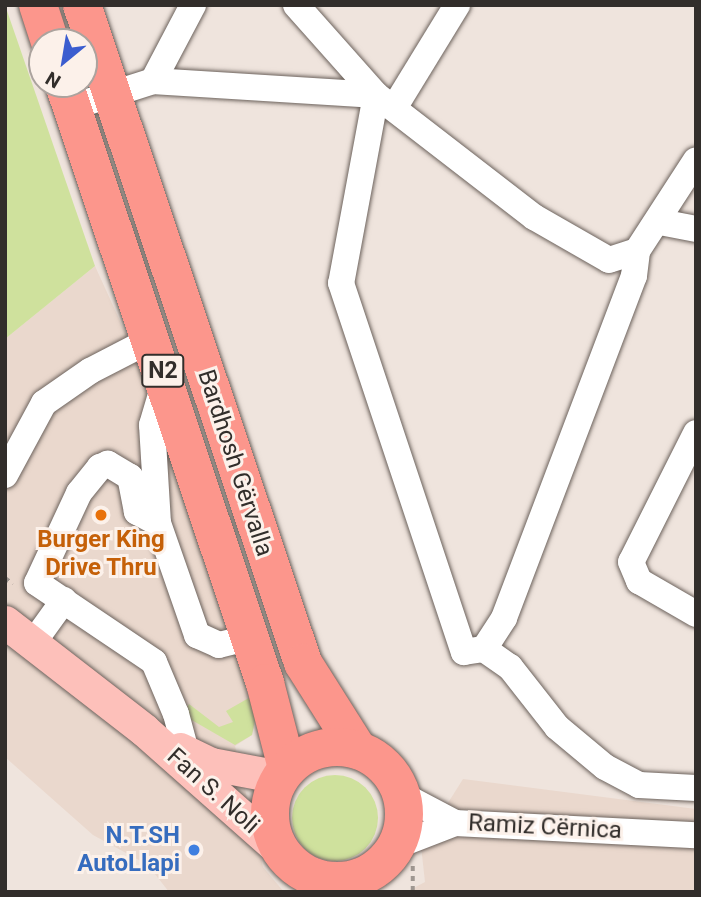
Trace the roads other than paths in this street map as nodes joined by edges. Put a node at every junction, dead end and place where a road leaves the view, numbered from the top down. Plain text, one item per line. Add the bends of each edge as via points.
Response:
1 (38, 5) edge
2 (82, 5) edge
3 (193, 5) edge
4 (296, 5) edge
5 (457, 5) edge
6 (45, 28) edge
7 (153, 81) junction
8 (112, 93) junction
9 (98, 94) edge
10 (69, 98) edge
11 (385, 101) junction
12 (696, 160) edge
13 (660, 222) junction
14 (696, 229) edge
15 (636, 263) junction
16 (152, 339) junction
17 (166, 379) junction
18 (696, 433) edge
19 (5, 475) edge
20 (158, 523) junction
21 (64, 600) junction
22 (696, 614) edge
23 (5, 622) edge
24 (250, 637) junction
25 (33, 643) junction
26 (484, 649) junction
27 (144, 730) junction
28 (358, 750) junction
29 (186, 752) junction
30 (284, 773) junction
31 (696, 788) edge
32 (402, 796) junction
33 (455, 823) junction
34 (696, 835) edge
35 (391, 865) edge
36 (303, 873) edge

1 - 6 highway
2 - 8 highway, Bardhosh Gërvalla / N2
3 - 7 street
4 - 11 street
5 - 11 street
7 - 8 street
7 - 11 street
8 - 9 street
8 - 28 highway, Bardhosh Gërvalla / N2 via 303,663
10 - 16 highway, Bardhosh Gërvalla / N2
11 - 15 street via 534,217 609,260
11 - 26 street via 341,284 464,652
12 - 13 street
13 - 14 street
13 - 15 street
15 - 26 street via 505,618
16 - 17 highway, Bardhosh Gërvalla / N2
16 - 19 street via 90,371 44,404
17 - 20 street via 152,425
17 - 24 highway, Bardhosh Gërvalla / N2
18 - 22 street via 631,562 639,581
20 - 21 street via 137,512 130,477 108,464 100,467 79,493 37,583
20 - 24 street via 197,635 219,645
21 - 25 street
21 - 29 street via 154,662
23 - 25 main road
24 - 30 highway, Bardhosh Gërvalla / N2
25 - 27 main road
26 - 31 street via 510,667 573,743 605,767 639,785
27 - 29 main road
27 - 36 main road, Fan S. Noli
28 - 30 highway via 320,749
28 - 32 highway, N2 via 377,760
29 - 30 main road via 220,766
30 - 36 highway via 270,815
32 - 33 street, Ramiz Cërnica
32 - 35 highway via 402,830
33 - 34 street, Ramiz Cërnica
33 - 35 street
35 - 36 highway via 350,880

